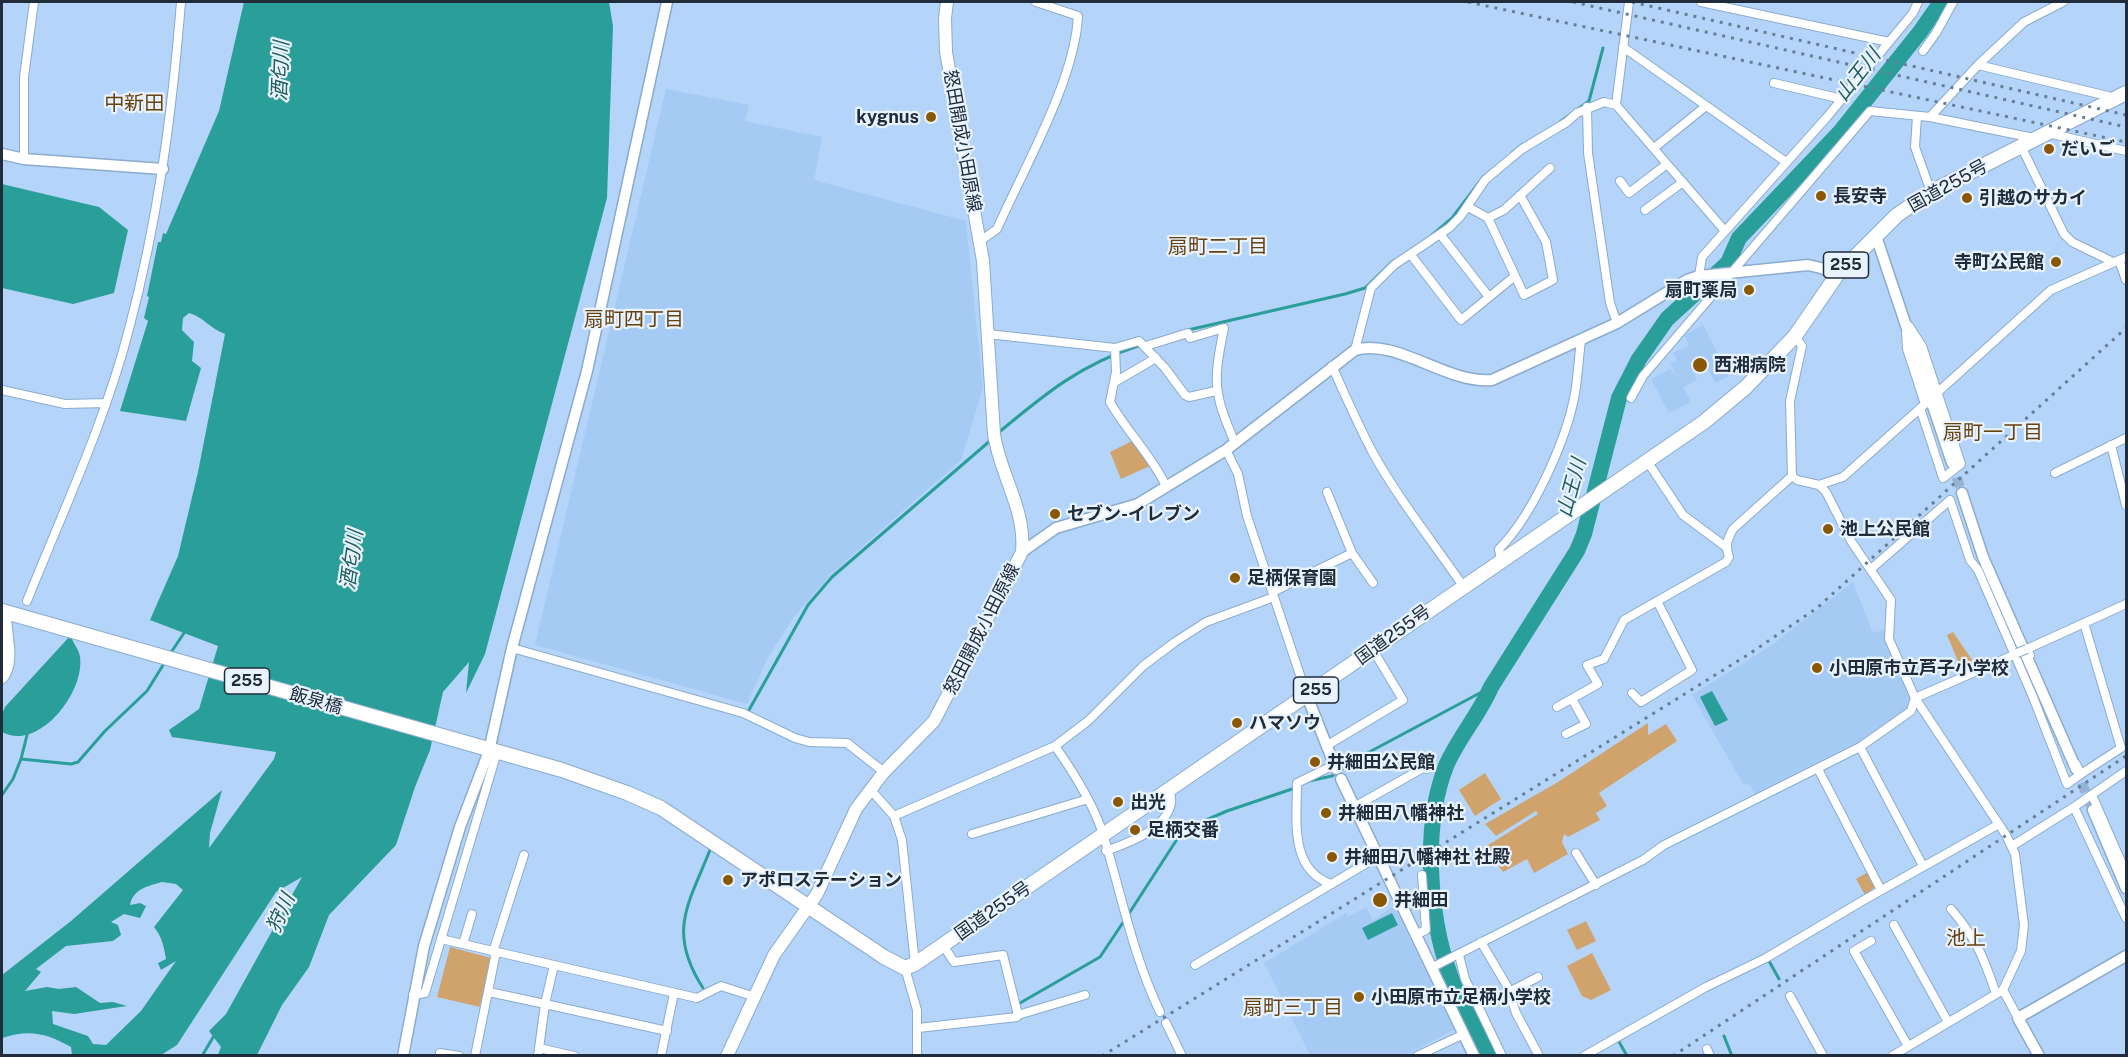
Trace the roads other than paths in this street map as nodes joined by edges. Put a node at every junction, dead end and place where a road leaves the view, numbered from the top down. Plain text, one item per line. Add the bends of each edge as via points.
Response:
1 (34, 2) edge
2 (180, 2) edge
3 (667, 2) edge
4 (947, 2) edge
5 (1036, 2) edge
6 (1629, 2) edge
7 (1701, 2) edge
8 (1918, 2) edge
9 (1953, 2) edge
10 (2064, 2) edge
11 (1720, 3) edge
12 (2050, 4) edge
13 (1889, 42) junction
14 (1623, 47) junction
15 (1923, 51) dead end
16 (1978, 65) junction
17 (1774, 83) dead end
18 (2121, 95) edge
19 (1842, 99) junction
20 (1616, 105) junction
21 (1706, 106) junction
22 (1587, 107) junction
23 (1917, 116) junction
24 (1930, 117) junction
25 (2040, 136) junction
26 (2021, 146) junction
27 (1654, 148) junction
28 (2127, 151) edge
29 (2, 154) edge
30 (24, 159) junction
31 (1786, 162) junction
32 (1667, 164) junction
33 (1550, 168) dead end
34 (163, 169) junction
35 (1620, 181) dead end
36 (1683, 182) junction
37 (1931, 192) junction
38 (1520, 195) junction
39 (1468, 207) junction
40 (1645, 210) dead end
41 (1488, 218) junction
42 (1725, 231) junction
43 (1440, 234) junction
44 (1876, 236) junction
45 (980, 241) junction
46 (1411, 255) junction
47 (2120, 260) edge
48 (1731, 273) junction
49 (1836, 275) junction
50 (1515, 276) junction
51 (1699, 276) junction
52 (2127, 280) edge
53 (1489, 297) junction
54 (1905, 321) junction
55 (1617, 323) junction
56 (988, 334) junction
57 (1795, 336) junction
58 (1581, 341) junction
59 (1142, 344) junction
60 (1355, 350) junction
61 (1115, 352) junction
62 (1156, 358) junction
63 (1332, 366) junction
64 (1114, 381) junction
65 (2, 390) edge
66 (1216, 391) junction
67 (1938, 392) junction
68 (1631, 398) dead end
69 (106, 403) junction
70 (1920, 408) junction
71 (2127, 438) edge
72 (1235, 443) junction
73 (2111, 445) junction
74 (1226, 450) junction
75 (1647, 461) junction
76 (1952, 463) tunnel mouth
77 (2055, 473) dead end
78 (1792, 476) junction
79 (1819, 485) junction
80 (1166, 486) junction
81 (1327, 492) dead end
82 (1962, 494) tunnel mouth
83 (2127, 506) edge
84 (1726, 547) junction
85 (1022, 552) junction
86 (1352, 553) junction
87 (1502, 560) junction
88 (1871, 569) junction
89 (1373, 584) dead end
90 (1463, 586) junction
91 (1273, 595) junction
92 (27, 601) dead end
93 (1657, 601) junction
94 (2127, 603) edge
95 (3, 611) edge
96 (2084, 623) junction
97 (512, 648) junction
98 (2027, 649) junction
99 (1373, 650) junction
100 (5, 653) edge
101 (2015, 654) junction
102 (2, 677) edge
103 (1632, 693) dead end
104 (1307, 696) junction
105 (1916, 698) junction
106 (1572, 699) junction
107 (1557, 707) dead end
108 (1566, 734) dead end
109 (1055, 746) junction
110 (1326, 747) junction
111 (1860, 747) junction
112 (493, 752) junction
113 (1427, 769) dead end
114 (1818, 769) junction
115 (1337, 771) junction
116 (2127, 771) edge
117 (884, 772) junction
118 (2078, 772) junction
119 (870, 789) junction
120 (1169, 789) junction
121 (2092, 795) junction
122 (1088, 799) junction
123 (1354, 807) junction
124 (2074, 807) junction
125 (2093, 810) tunnel mouth
126 (894, 816) junction
127 (1999, 825) junction
128 (972, 834) dead end
129 (1103, 835) junction
130 (2012, 846) junction
131 (1106, 851) junction
132 (1576, 853) dead end
133 (524, 855) dead end
134 (1377, 857) junction
135 (1923, 866) junction
136 (2127, 873) edge
137 (1422, 875) dead end
138 (1331, 884) junction
139 (1596, 885) junction
140 (2127, 888) edge
141 (1881, 890) junction
142 (810, 908) junction
143 (1951, 909) dead end
144 (472, 914) dead end
145 (2127, 918) edge
146 (1894, 925) dead end
147 (1415, 935) junction
148 (441, 939) junction
149 (1871, 941) dead end
150 (1481, 942) junction
151 (463, 944) junction
152 (943, 945) junction
153 (495, 952) junction
154 (1459, 955) junction
155 (2127, 956) edge
156 (1194, 964) dead end
157 (554, 965) junction
158 (910, 966) junction
159 (1431, 968) junction
160 (1538, 977) dead end
161 (489, 992) junction
162 (1509, 992) junction
163 (2000, 992) junction
164 (674, 993) junction
165 (413, 995) junction
166 (1085, 995) dead end
167 (1790, 996) dead end
168 (755, 998) junction
169 (545, 1004) junction
170 (1160, 1012) dead end
171 (1018, 1015) junction
172 (2019, 1018) junction
173 (1948, 1022) junction
174 (1166, 1023) dead end
175 (918, 1028) junction
176 (667, 1031) junction
177 (1464, 1034) junction
178 (1908, 1046) junction
179 (539, 1052) edge
180 (440, 1053) dead end
181 (404, 1056) edge
182 (459, 1056) edge
183 (475, 1056) edge
184 (574, 1056) edge
185 (661, 1056) edge
186 (727, 1056) edge
187 (917, 1056) edge
188 (1182, 1056) edge
189 (1417, 1056) edge
190 (1474, 1056) edge
191 (1502, 1056) edge
192 (1539, 1056) edge
193 (1584, 1056) edge
194 (1823, 1056) edge
195 (1893, 1056) edge
196 (2039, 1056) edge

1 - 30 street via 24,77
2 - 34 street via 172,114
3 - 97 street via 587,371
4 - 45 main road, 怒田開成小田原線 via 946,52
5 - 45 street via 1078,16 1077,39 1063,83 997,229
6 - 14 street
7 - 11 street
8 - 13 street
9 - 15 street
10 - 12 street
11 - 13 street
12 - 16 street via 2024,22
13 - 19 street
14 - 20 street
14 - 21 street
16 - 18 street
16 - 24 street
17 - 19 street
18 - 25 highway, 国道255号 / 255
19 - 31 street
20 - 22 street via 1604,102
20 - 27 street
21 - 27 street
21 - 31 street
22 - 39 street via 1522,148 1485,180
22 - 55 street via 1588,153 1610,303
23 - 24 street
23 - 37 street via 1915,147
23 - 48 street via 1870,111
24 - 25 street
25 - 26 highway, 国道255号 / 255
25 - 28 street
26 - 37 highway, 国道255号 / 255
26 - 47 street via 2064,234 2072,242
27 - 32 street
29 - 30 street
30 - 34 street
31 - 42 street
32 - 35 street via 1629,193
32 - 36 street
33 - 38 street
34 - 69 street via 129,329
36 - 40 street
36 - 42 street
37 - 44 highway, 国道255号 / 255 via 1897,215
38 - 41 street
38 - 50 street via 1546,242 1553,280 1524,295
39 - 41 street
39 - 43 street
41 - 50 street
42 - 51 street via 1702,257
43 - 46 street
43 - 53 street
44 - 49 highway, 国道255号 / 255
44 - 54 street
45 - 56 main road, 怒田開成小田原線
46 - 53 street via 1461,320
46 - 60 street via 1371,288
47 - 52 street
47 - 67 street via 2051,290
48 - 49 street via 1808,266
48 - 51 street
48 - 68 street via 1643,376
49 - 57 highway, 国道255号 / 255
50 - 53 street
51 - 55 street
54 - 67 street via 1922,346
54 - 70 street via 1907,349 1924,404
54 - 76 street
55 - 58 street
56 - 61 street
56 - 85 main road, 怒田開成小田原線 via 994,437 1015,496
57 - 75 highway, 国道255号 / 255 via 1746,387
57 - 78 street via 1802,346 1790,401
58 - 60 street via 1483,381 1380,348
58 - 87 street via 1576,390 1563,434 1530,509 1498,549
59 - 61 street
59 - 62 street
59 - 66 street via 1188,333 1190,338 1224,328 1215,372
60 - 63 street
61 - 64 street
62 - 64 street
62 - 66 street via 1185,395
63 - 72 street
63 - 90 street via 1373,453 1409,512
64 - 80 street via 1110,402 1158,468
65 - 69 street via 64,404
66 - 72 street
67 - 70 street via 1961,464 1943,478
69 - 92 street
70 - 79 street via 1843,477
71 - 73 street
72 - 74 street
73 - 77 street
73 - 83 street
74 - 80 street
74 - 91 street via 1238,474 1247,516
75 - 84 street via 1683,514
75 - 87 highway, 国道255号 / 255
78 - 79 street
78 - 84 street via 1733,529
79 - 88 street
80 - 85 street via 1120,511 1056,528
81 - 86 street
82 - 118 street via 1983,557
84 - 93 street via 1726,562
85 - 117 main road, 怒田開成小田原線 via 934,721
86 - 89 street
86 - 91 street
87 - 90 highway, 国道255号 / 255
88 - 101 street via 1950,500 1970,560
88 - 105 street via 1890,600 1889,639
90 - 99 highway, 国道255号 / 255
91 - 104 street
91 - 109 street via 1206,622 1175,642
93 - 103 street via 1692,670 1641,702
93 - 106 street via 1624,620 1604,659 1587,666 1598,684
94 - 96 street
95 - 100 main road
95 - 112 highway, 飯泉橋 / 255
96 - 98 street
96 - 118 street via 2121,748
97 - 112 street
97 - 117 street via 743,713 809,742 847,743
98 - 101 street, bridge
98 - 118 street
99 - 104 highway, 国道255号 / 255
99 - 110 street via 1403,700
100 - 102 main road via 6,672
101 - 105 street
101 - 118 street via 2067,784
104 - 110 street
104 - 120 highway, 国道255号 / 255
105 - 111 street via 1911,711
105 - 127 street
106 - 107 street
106 - 108 street via 1586,724
109 - 122 street
109 - 126 street
110 - 115 street
111 - 114 street
111 - 135 street
112 - 142 highway, 255 via 562,770 660,808
112 - 148 street
112 - 165 street via 460,827
113 - 123 street
114 - 139 street via 1664,845
114 - 141 street
115 - 123 street
115 - 138 street via 1297,783 1297,837 1302,857 1313,876
116 - 121 street
117 - 119 main road, 怒田開成小田原線
119 - 126 street
119 - 142 main road, 怒田開成小田原線 via 844,832
120 - 129 highway, 国道255号 / 255
120 - 131 street via 1171,803 1161,820 1147,833
121 - 124 street
121 - 136 street
122 - 128 street
122 - 129 street
123 - 134 street
124 - 130 street
124 - 145 street
125 - 140 street
126 - 158 street via 902,840
127 - 130 street
127 - 135 street
129 - 131 street
129 - 152 highway, 国道255号 / 255
130 - 163 street via 2024,925 2023,943
131 - 170 street via 1142,974
132 - 139 street
133 - 153 street
134 - 138 street
134 - 147 street
135 - 141 street
137 - 147 street via 1426,930
138 - 156 street
139 - 150 street
141 - 193 street via 1766,958
142 - 158 highway, 255 via 884,957
142 - 168 main road, 怒田開成小田原線 via 774,955
143 - 163 street via 1970,930
144 - 151 street
146 - 173 street
147 - 159 street
148 - 151 street
148 - 165 street via 425,993
149 - 178 street via 1854,951
150 - 154 street
150 - 162 street
151 - 153 street
152 - 158 highway, 国道255号 / 255
152 - 171 street via 954,962 1003,955
153 - 157 street
153 - 161 street
154 - 159 street
154 - 191 street via 1465,979
155 - 172 street
157 - 164 street
157 - 169 street
158 - 175 street
159 - 177 street
160 - 162 street
161 - 169 street
161 - 183 street
162 - 192 street
163 - 172 street
163 - 173 street
164 - 168 street via 697,998 721,986
164 - 176 street
165 - 181 street
166 - 171 street
167 - 194 street
168 - 186 main road, 怒田開成小田原線
169 - 176 street
169 - 179 street
171 - 175 street
172 - 196 street
173 - 178 street
174 - 188 street
175 - 187 street
176 - 185 street
177 - 189 street
177 - 190 street
178 - 195 street
179 - 184 street
180 - 182 street

